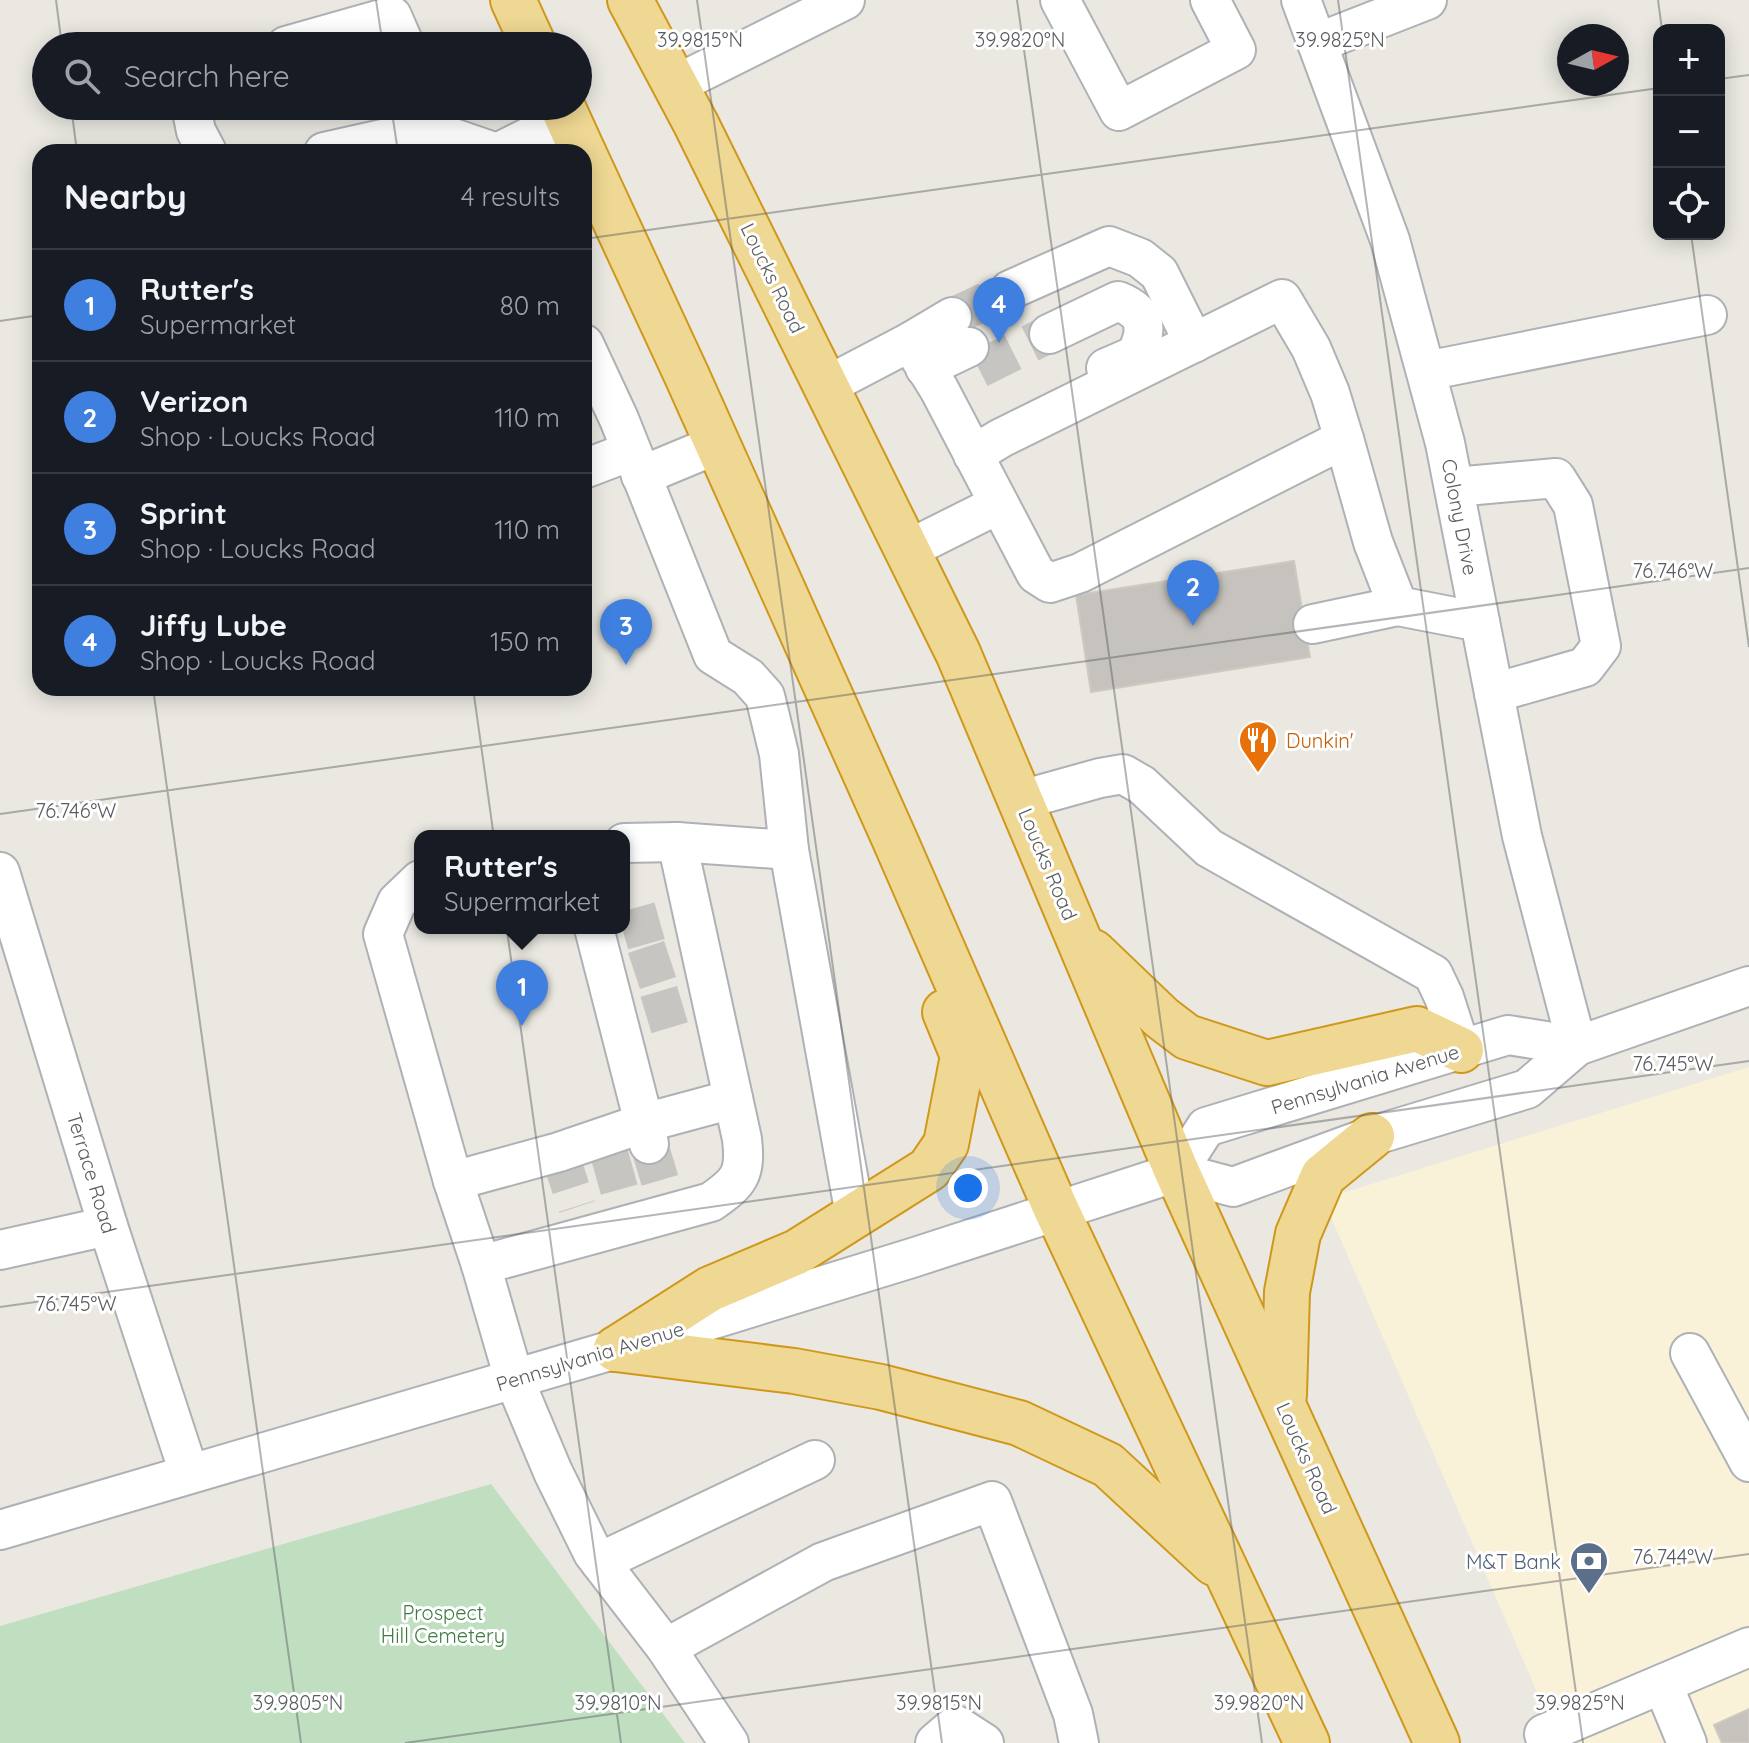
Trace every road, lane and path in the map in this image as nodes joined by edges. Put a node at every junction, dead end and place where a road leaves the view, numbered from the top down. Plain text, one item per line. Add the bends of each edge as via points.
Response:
1 (513, 0) edge
2 (630, 0) edge
3 (845, 0) edge
4 (1060, 0) edge
5 (1210, 0) edge
6 (1301, 0) edge
7 (1427, 0) edge
8 (335, 32) edge
9 (399, 32) edge
10 (528, 32) edge
11 (1317, 43) junction
12 (675, 85) junction
13 (194, 120) edge
14 (418, 120) edge
15 (428, 120) edge
16 (574, 133) edge
17 (203, 144) edge
18 (348, 144) edge
19 (480, 144) edge
20 (529, 144) edge
21 (592, 172) edge
22 (1010, 290) tunnel mouth
23 (1707, 315) dead end
24 (1178, 350) junction
25 (592, 362) edge
26 (925, 366) junction
27 (1426, 371) junction
28 (826, 386) junction
29 (1344, 439) junction
30 (718, 444) junction
31 (987, 446) junction
32 (636, 463) junction
33 (592, 468) edge
34 (1454, 487) junction
35 (999, 504) junction
36 (907, 550) junction
37 (1398, 606) junction
38 (1480, 622) junction
39 (1313, 624) dead end
40 (1494, 693) junction
41 (1021, 800) junction
42 (894, 838) junction
43 (677, 842) junction
44 (630, 843) edge
45 (789, 850) junction
46 (0, 872) edge
47 (414, 886) edge
48 (605, 934) edge
49 (1081, 940) junction
50 (1749, 986) edge
51 (1577, 1046) junction
52 (1461, 1050) junction
53 (733, 1099) junction
54 (647, 1133) junction
55 (1372, 1136) junction
56 (1177, 1172) junction
57 (453, 1181) junction
58 (1056, 1209) junction
59 (855, 1215) junction
60 (108, 1226) junction
61 (0, 1250) edge
62 (481, 1265) junction
63 (616, 1349) junction
64 (1690, 1353) dead end
65 (514, 1379) junction
66 (1283, 1405) junction
67 (815, 1460) dead end
68 (1749, 1462) edge
69 (189, 1473) junction
70 (0, 1530) edge
71 (600, 1562) junction
72 (1231, 1578) junction
73 (1749, 1647) edge
74 (666, 1648) junction
75 (1663, 1685) junction
76 (729, 1743) edge
77 (935, 1743) edge
78 (984, 1743) edge
79 (1079, 1743) edge
80 (1307, 1743) edge
81 (1437, 1743) edge
82 (1547, 1743) edge
83 (1687, 1743) edge

1 - 10 highway
2 - 12 highway, Loucks Road
3 - 12 street
4 - 5 street via 1119,111 1236,50
6 - 11 street, Colony Drive
7 - 11 street
8 - 9 street via 392,16
11 - 27 street, Colony Drive via 1390,240
12 - 28 highway, Loucks Road
13 - 17 street
14 - 18 street
15 - 19 street
16 - 20 street
21 - 30 highway
22 - 24 street via 1109,246 1140,258 1159,273
23 - 27 street
24 - 29 street via 1282,299 1311,348
24 - 31 street
24 - 31 street via 1159,304 1134,284 1107,287 1045,325 1118,301 1132,306 1142,320 1145,335 1136,355 1009,410
25 - 32 street
26 - 26 street via 967,344
26 - 28 street
26 - 31 street
27 - 34 street, Colony Drive
28 - 36 highway, Loucks Road
29 - 35 street via 1068,579 1050,583 1036,574
29 - 37 street via 1373,542
30 - 32 street
30 - 42 highway
31 - 35 street
32 - 33 street
32 - 45 street via 713,655 748,677 765,696 779,754
34 - 38 street, Colony Drive
34 - 40 street via 1556,478 1573,505 1601,646 1585,667
35 - 36 street
36 - 41 highway, Loucks Road
37 - 38 street
37 - 39 street
38 - 40 street, Colony Drive
40 - 51 street, Colony Drive via 1522,836
41 - 49 highway, Loucks Road
41 - 52 street via 1123,774 1142,785 1209,848 1433,974
42 - 58 highway
42 - 59 highway via 913,934 963,1056 946,1144 929,1169
43 - 44 street
43 - 45 street
43 - 53 street via 677,916 698,999
45 - 59 street
46 - 60 street, Terrace Road
47 - 57 street via 397,902 383,934
48 - 54 street via 632,1019
49 - 52 highway via 1187,1037 1267,1063 1417,1029
49 - 56 highway, Loucks Road
50 - 51 street, Pennsylvania Avenue
51 - 52 street, Pennsylvania Avenue via 1508,1035
51 - 55 street, Pennsylvania Avenue via 1527,1089
52 - 56 street, Pennsylvania Avenue via 1206,1127
53 - 54 street
53 - 62 street via 745,1164 734,1186 711,1202 665,1198 581,1222
54 - 57 street
55 - 56 street, Pennsylvania Avenue via 1233,1187
55 - 66 highway via 1323,1176 1298,1234 1287,1292
56 - 58 street, Pennsylvania Avenue
56 - 66 highway, Loucks Road
57 - 62 street
58 - 63 street, Pennsylvania Avenue
58 - 72 highway
59 - 63 highway via 797,1252 710,1289
60 - 61 street
60 - 69 street, Terrace Road
62 - 65 street
63 - 65 street, Pennsylvania Avenue
63 - 72 highway via 794,1371 881,1387 1019,1423 1108,1465
64 - 68 street
65 - 69 street, Pennsylvania Avenue
65 - 71 street via 553,1472
66 - 81 highway, Loucks Road
67 - 71 street
69 - 70 street, Pennsylvania Avenue
71 - 74 street
72 - 80 highway
73 - 75 street
74 - 76 street
74 - 79 street via 823,1562 992,1501 1073,1714
75 - 82 street via 1544,1734
75 - 83 street
77 - 78 street via 956,1725

